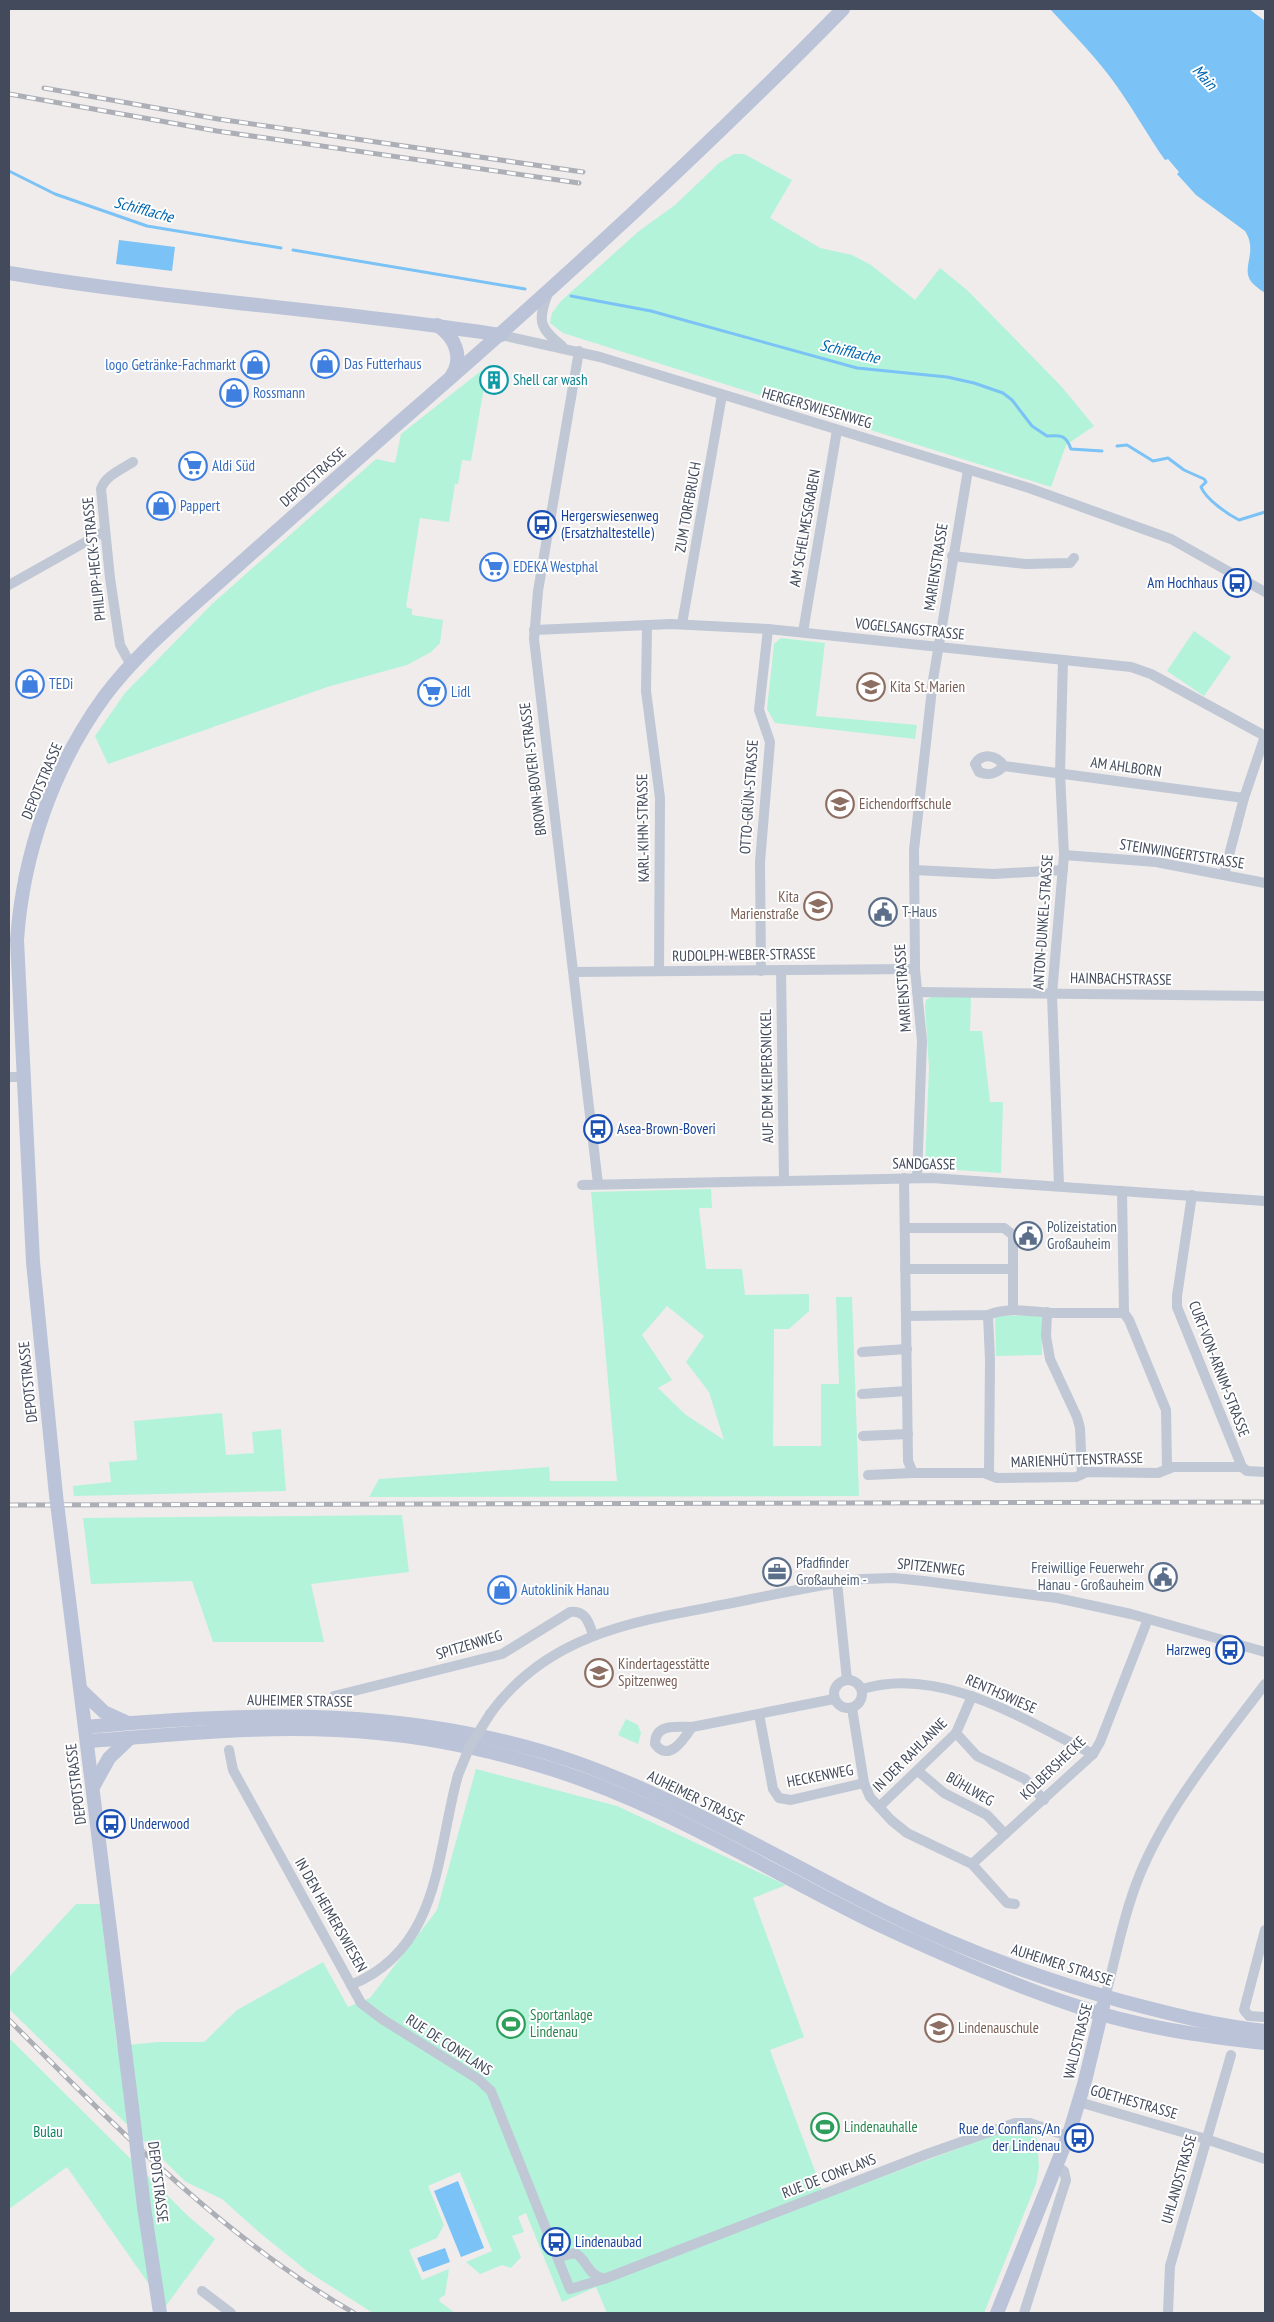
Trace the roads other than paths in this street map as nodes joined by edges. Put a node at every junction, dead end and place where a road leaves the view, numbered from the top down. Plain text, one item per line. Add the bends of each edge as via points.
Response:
1 (843, 9) edge
2 (9, 273) edge
3 (548, 293) junction
4 (436, 325) junction
5 (501, 334) junction
6 (564, 348) junction
7 (579, 351) junction
8 (448, 381) junction
9 (722, 396) junction
10 (837, 430) junction
11 (133, 462) dead end
12 (968, 470) junction
13 (105, 531) junction
14 (952, 556) junction
15 (1074, 558) dead end
16 (9, 585) edge
17 (1265, 592) edge
18 (682, 624) junction
19 (646, 626) junction
20 (768, 629) junction
21 (534, 630) junction
22 (802, 632) junction
23 (938, 647) junction
24 (1063, 660) junction
25 (131, 665) junction
26 (1265, 736) edge
27 (1004, 766) dead end
28 (1060, 774) junction
29 (1244, 798) junction
30 (1064, 855) junction
31 (914, 870) junction
32 (1063, 870) junction
33 (1224, 874) junction
34 (1265, 883) edge
35 (915, 969) junction
36 (780, 970) junction
37 (659, 971) junction
38 (761, 971) junction
39 (574, 972) junction
40 (917, 992) junction
41 (1052, 994) junction
42 (1265, 996) edge
43 (9, 1077) edge
44 (25, 1077) junction
45 (904, 1178) junction
46 (917, 1178) junction
47 (784, 1180) junction
48 (598, 1184) junction
49 (582, 1185) dead end
50 (1059, 1186) junction
51 (1122, 1191) junction
52 (1192, 1195) junction
53 (1265, 1201) edge
54 (905, 1228) junction
55 (1012, 1268) junction
56 (905, 1269) junction
57 (1013, 1310) junction
58 (1047, 1312) junction
59 (1124, 1313) junction
60 (988, 1315) junction
61 (906, 1316) junction
62 (907, 1349) junction
63 (862, 1352) dead end
64 (907, 1391) junction
65 (862, 1394) dead end
66 (908, 1434) junction
67 (863, 1436) dead end
68 (1242, 1467) junction
69 (1168, 1468) junction
70 (1265, 1472) edge
71 (913, 1473) junction
72 (989, 1474) junction
73 (1082, 1474) junction
74 (868, 1475) dead end
75 (837, 1582) junction
76 (1148, 1618) junction
77 (593, 1635) junction
78 (1265, 1652) edge
79 (847, 1680) junction
80 (862, 1689) junction
81 (1264, 1690) edge
82 (82, 1691) junction
83 (334, 1696) dead end
84 (972, 1696) junction
85 (834, 1699) junction
86 (852, 1708) junction
87 (490, 1714) joint
88 (759, 1714) junction
89 (130, 1723) junction
90 (692, 1727) dead end
91 (956, 1733) junction
92 (86, 1734) junction
93 (130, 1738) junction
94 (229, 1750) dead end
95 (1093, 1754) junction
96 (918, 1771) junction
97 (864, 1783) junction
98 (93, 1788) junction
99 (1044, 1800) junction
100 (879, 1807) junction
101 (1005, 1834) junction
102 (972, 1864) junction
103 (1015, 1904) dead end
104 (1265, 1930) edge
105 (351, 1984) junction
106 (1105, 1998) junction
107 (1101, 2014) junction
108 (1265, 2017) edge
109 (1265, 2031) edge
110 (1265, 2043) edge
111 (1231, 2055) dead end
112 (1079, 2102) junction
113 (1067, 2136) junction
114 (1206, 2139) junction
115 (1265, 2159) edge
116 (1057, 2166) junction
117 (557, 2257) junction
118 (604, 2278) junction
119 (202, 2291) dead end
120 (160, 2313) edge
121 (231, 2313) edge
122 (997, 2313) edge
123 (1024, 2313) edge
124 (1168, 2313) edge

1 - 3 main road, DEPOTSTRASSE via 726,126
2 - 4 main road
3 - 5 main road, DEPOTSTRASSE
3 - 6 street via 542,311 542,325 548,335
4 - 5 main road
4 - 8 main road via 448,334 456,347 456,365
5 - 6 street, HERGERSWIESENWEG
5 - 8 main road, DEPOTSTRASSE
6 - 7 street, HERGERSWIESENWEG
7 - 9 street, HERGERSWIESENWEG
7 - 21 street, BROWN-BOVERI-STRASSE
8 - 25 main road, DEPOTSTRASSE via 222,579
9 - 10 street, HERGERSWIESENWEG
9 - 18 street, ZUM TORFBRUCH
10 - 12 street, HERGERSWIESENWEG
10 - 22 street, AM SCHELMESGRABEN
11 - 13 street, PHILIPP-HECK-STRASSE via 102,485
12 - 14 street, MARIENSTRASSE
12 - 17 street, HERGERSWIESENWEG via 1171,539
13 - 16 street
13 - 25 street, PHILIPP-HECK-STRASSE via 120,645
14 - 15 street via 1036,564 1070,564
14 - 23 street, MARIENSTRASSE
18 - 19 street, VOGELSANGSTRASSE
18 - 20 street, VOGELSANGSTRASSE
19 - 21 street, VOGELSANGSTRASSE
19 - 37 street, KARL-KIHN-STRASSE via 646,691 660,798
20 - 22 street, VOGELSANGSTRASSE
20 - 38 street, OTTO-GRÜN-STRASSE via 759,710 770,742 760,862
21 - 39 street, BROWN-BOVERI-STRASSE via 537,678
22 - 23 street, VOGELSANGSTRASSE
23 - 24 street, VOGELSANGSTRASSE
23 - 31 street, MARIENSTRASSE
24 - 26 street, VOGELSANGSTRASSE via 1145,671
24 - 28 street, ANTON-DUNKEL-STRASSE
25 - 44 main road, DEPOTSTRASSE via 102,700 62,769 41,820 27,868 17,940
26 - 29 street
27 - 28 street, AM AHLBORN
28 - 29 street, AM AHLBORN
28 - 30 street, ANTON-DUNKEL-STRASSE
29 - 33 street
30 - 32 street, ANTON-DUNKEL-STRASSE
30 - 33 street, STEINWINGERTSTRASSE via 1156,862
31 - 32 street via 994,874
31 - 35 street, MARIENSTRASSE
32 - 41 street, ANTON-DUNKEL-STRASSE
33 - 34 street, STEINWINGERTSTRASSE
35 - 36 street, RUDOLPH-WEBER-STRASSE
35 - 40 street, MARIENSTRASSE
36 - 38 street, RUDOLPH-WEBER-STRASSE
36 - 47 street, AUF DEM KEIPERSNICKEL
37 - 38 street, RUDOLPH-WEBER-STRASSE
37 - 39 street, RUDOLPH-WEBER-STRASSE
39 - 48 street, BROWN-BOVERI-STRASSE
40 - 41 street, HAINBACHSTRASSE
40 - 46 street, MARIENSTRASSE via 922,1041
41 - 42 street, HAINBACHSTRASSE
41 - 50 street, ANTON-DUNKEL-STRASSE
43 - 44 street
44 - 82 main road, DEPOTSTRASSE, bridge via 33,1262 56,1495
45 - 46 street, SANDGASSE
45 - 47 street, SANDGASSE
45 - 54 street
46 - 50 street, SANDGASSE
47 - 48 street, SANDGASSE
48 - 49 street, SANDGASSE
50 - 51 street, SANDGASSE
51 - 52 street, SANDGASSE
51 - 59 street
52 - 53 street, SANDGASSE
52 - 68 street, CURT-VON-ARNIM-STRASSE via 1176,1302
54 - 55 street via 1004,1228 1013,1235
54 - 56 street
55 - 56 street
55 - 57 street
56 - 61 street
57 - 58 street
57 - 60 street
58 - 59 street
58 - 73 street via 1046,1336 1050,1359 1077,1417
59 - 69 street via 1166,1410
60 - 61 street
60 - 72 street
61 - 62 street
62 - 63 street
62 - 64 street
64 - 65 street
64 - 66 street
66 - 67 street
66 - 71 street via 909,1466
68 - 69 street, MARIENHÜTTENSTRASSE
68 - 70 street via 1247,1471
69 - 73 street, MARIENHÜTTENSTRASSE via 1158,1473
71 - 72 street, MARIENHÜTTENSTRASSE
71 - 74 street, MARIENHÜTTENSTRASSE
72 - 73 street, MARIENHÜTTENSTRASSE via 997,1478 1076,1477
75 - 76 street, SPITZENWEG via 894,1578 983,1587 1057,1598
75 - 77 street, SPITZENWEG via 654,1618
75 - 79 street
76 - 78 street, SPITZENWEG
76 - 95 street, KOLBERSHECKE
77 - 83 street, SPITZENWEG via 586,1618 575,1611 570,1612 502,1654
77 - 87 street, SPITZENWEG via 565,1648 535,1668 507,1693
79 - 80 street via 855,1681
79 - 85 street via 835,1687
80 - 84 street, RENTHSWIESE via 903,1682 931,1685
80 - 86 street via 860,1702
81 - 106 street, WALDSTRASSE via 1181,1799 1148,1855 1132,1895
82 - 89 main road via 104,1712
82 - 92 main road, DEPOTSTRASSE
84 - 91 street, IN DER RAHLANNE
84 - 95 street, RENTHSWIESE
85 - 86 street via 839,1706
85 - 88 street
86 - 97 street
87 - 105 street, IN DEN HEIMERSWIESEN, bridge via 470,1746 458,1775 441,1858 424,1911 408,1940 389,1963
88 - 90 street
88 - 97 street, HECKENWEG via 774,1789 779,1798 791,1800
89 - 92 main road, AUHEIMER STRASSE
89 - 106 main road, AUHEIMER STRASSE via 276,1716 368,1718 438,1728 541,1751 616,1778 674,1804 956,1945
91 - 96 street, IN DER RAHLANNE
91 - 99 street via 977,1756 1025,1779
92 - 93 main road, AUHEIMER STRASSE
92 - 98 main road, DEPOTSTRASSE
93 - 98 main road via 109,1758
93 - 107 main road, AUHEIMER STRASSE via 244,1730 336,1730 458,1744 539,1765 656,1810 873,1922 952,1958
94 - 105 street, IN DEN HEIMERSWIESEN via 233,1770
95 - 99 street, KOLBERSHECKE
96 - 100 street, IN DER RAHLANNE
96 - 101 street, BÜHLWEG via 944,1793 987,1815
97 - 100 street
98 - 120 main road, DEPOTSTRASSE, bridge
99 - 101 street, KOLBERSHECKE
100 - 102 street via 907,1832
101 - 102 street, KOLBERSHECKE
102 - 103 street via 1007,1903
104 - 108 street via 1244,2007 1245,2013
105 - 117 street, RUE DE CONFLANS via 361,2003 371,2012 478,2079 491,2091
106 - 107 main road, WALDSTRASSE
106 - 109 main road, AUHEIMER STRASSE
107 - 110 main road, AUHEIMER STRASSE via 1165,2028
107 - 112 main road, WALDSTRASSE
111 - 114 street, UHLANDSTRASSE
112 - 113 main road, WALDSTRASSE
112 - 114 street, GOETHESTRASSE
113 - 116 main road, WALDSTRASSE
113 - 118 street, RUE DE CONFLANS via 1030,2123 1015,2123
114 - 115 street, GOETHESTRASSE
114 - 124 street, UHLANDSTRASSE via 1168,2271
116 - 122 main road, WALDSTRASSE
116 - 123 street via 1064,2171 1066,2180
117 - 118 street via 575,2253 583,2259 591,2274
117 - 118 street, RUE DE CONFLANS via 570,2289
119 - 121 street

